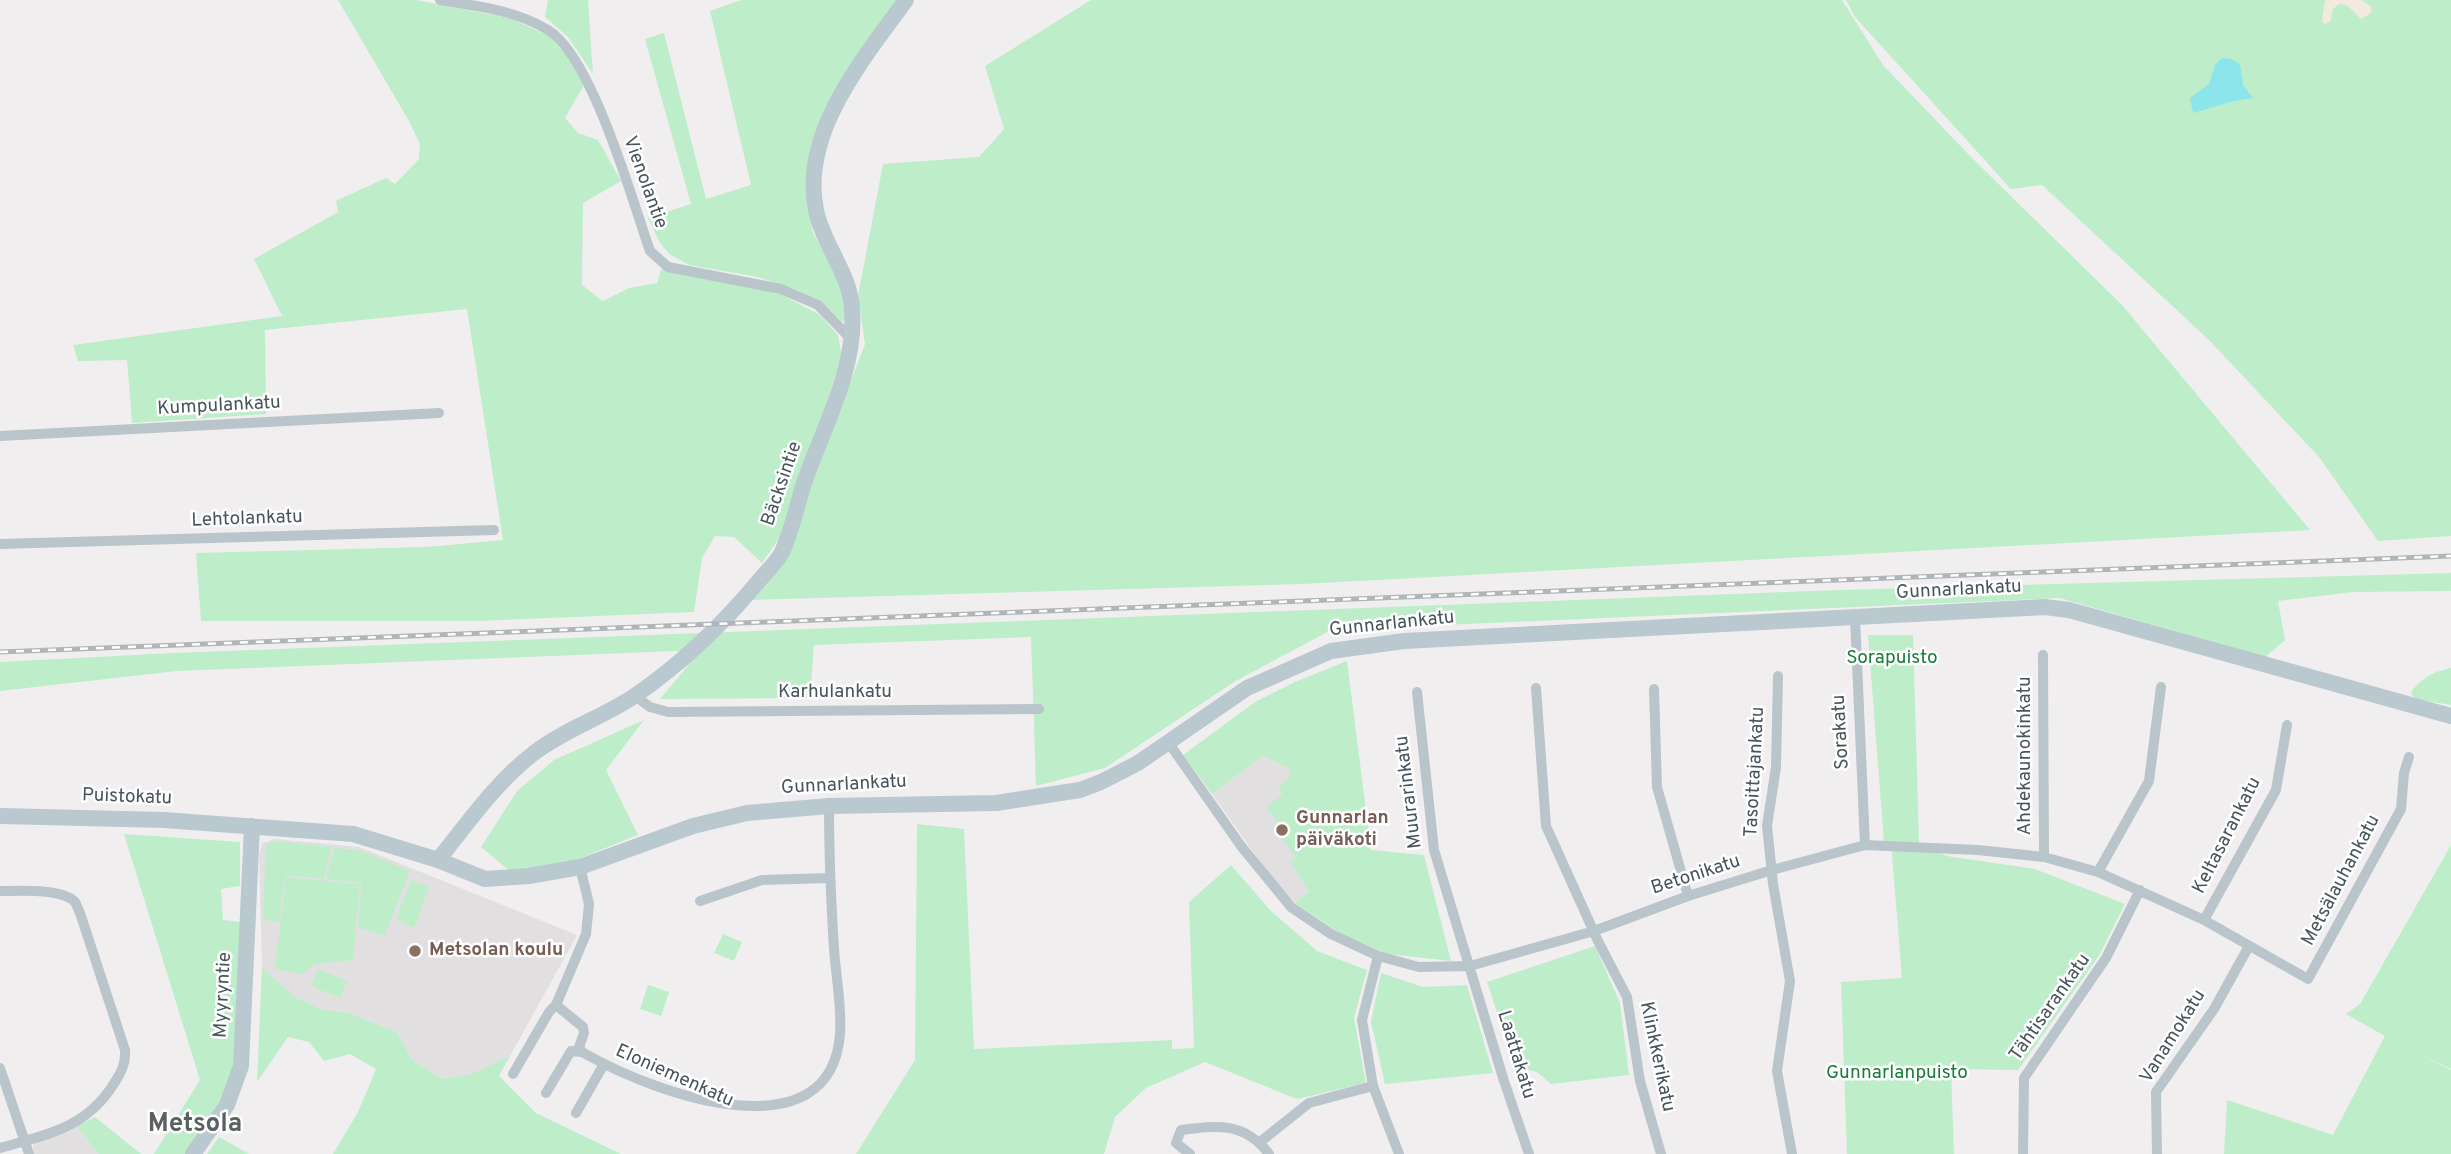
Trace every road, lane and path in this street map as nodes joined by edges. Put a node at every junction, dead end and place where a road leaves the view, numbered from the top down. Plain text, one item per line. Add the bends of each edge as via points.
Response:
1 (440, 0) edge
2 (906, 0) edge
3 (852, 340) junction
4 (439, 413) dead end
5 (0, 436) edge
6 (494, 530) dead end
7 (0, 544) edge
8 (1855, 617) junction
9 (2043, 655) dead end
10 (1778, 676) dead end
11 (2161, 687) dead end
12 (1536, 688) dead end
13 (1654, 689) dead end
14 (1417, 692) dead end
15 (635, 696) junction
16 (1039, 709) dead end
17 (2451, 716) edge
18 (2287, 725) dead end
19 (1168, 743) junction
20 (2409, 757) dead end
21 (829, 806) junction
22 (0, 816) edge
23 (252, 826) junction
24 (1865, 845) junction
25 (2044, 857) junction
26 (438, 860) junction
27 (580, 867) junction
28 (1772, 870) junction
29 (2098, 872) junction
30 (829, 878) junction
31 (2140, 890) junction
32 (0, 891) edge
33 (1688, 896) junction
34 (700, 901) dead end
35 (2204, 920) junction
36 (1594, 931) junction
37 (2249, 946) junction
38 (1378, 956) junction
39 (1470, 967) junction
40 (2308, 979) joint
41 (556, 1005) junction
42 (582, 1052) junction
43 (604, 1064) junction
44 (0, 1068) edge
45 (513, 1074) dead end
46 (1373, 1086) junction
47 (830, 1087) dead end
48 (546, 1093) dead end
49 (701, 1112) dead end
50 (576, 1113) dead end
51 (24, 1141) junction
52 (1260, 1142) junction
53 (0, 1147) edge
54 (29, 1154) edge
55 (193, 1154) edge
56 (1190, 1154) edge
57 (1269, 1154) edge
58 (1399, 1154) edge
59 (1529, 1154) edge
60 (1661, 1154) edge
61 (1792, 1154) edge
62 (2023, 1154) edge
63 (2157, 1154) edge

1 - 3 street, Vienolantie via 506,11 550,30 570,52 594,95 650,251 668,267 780,289 818,305
2 - 3 street, Bäcksintie via 853,74 824,127 813,183 824,238 848,286
3 - 15 street, Bäcksintie via 780,554 722,623
4 - 5 street, Kumpulankatu
6 - 7 street, Lehtolankatu
8 - 17 street, Gunnarlankatu via 2056,608
8 - 19 street, Gunnarlankatu via 1404,641 1339,649 1247,688
8 - 24 street, Sorakatu
9 - 25 street, Ahdekaunokinkatu
10 - 28 street, Tasoittajankatu via 1776,767 1767,826
11 - 29 street via 2149,781
12 - 36 street, Klinkkerikatu via 1546,826
13 - 33 street via 1657,787
14 - 39 street, Muurarinkatu via 1434,850
15 - 16 street, Karhulankatu via 668,712
15 - 26 street, Bäcksintie via 534,753 492,793
18 - 35 street, Keltasarankatu via 2276,790
19 - 21 street, Gunnarlankatu via 1121,773 1068,793 996,803
19 - 38 street, Betonikatu via 1291,907 1331,934
20 - 40 street, Metsälauhankatu via 2400,809
21 - 27 street, Gunnarlankatu via 747,813 693,826
21 - 30 street
22 - 23 street, Puistokatu
23 - 26 street, Gunnarlankatu via 353,834
23 - 55 street, Myyryntie via 241,1066 227,1105
24 - 25 street, Betonikatu
24 - 28 street, Betonikatu
25 - 29 street, Betonikatu
26 - 27 street, Gunnarlankatu via 485,878
27 - 41 street via 589,904 586,934
28 - 33 street, Betonikatu
28 - 61 street, Tasoittajankatu via 1790,981 1777,1071
29 - 31 street, Betonikatu
30 - 34 street via 762,880
30 - 47 street via 840,1033
31 - 35 street, Betonikatu
31 - 62 street, Tähtisarankatu via 2106,958 2024,1078
32 - 51 street via 50,893 74,902 125,1050 126,1062 102,1102 87,1116
33 - 36 street, Betonikatu
35 - 37 street, Betonikatu
36 - 39 street, Betonikatu
36 - 60 street, Klinkkerikatu via 1627,997 1640,1082
37 - 40 street, Betonikatu
37 - 63 street, Vanamokatu via 2214,1009 2156,1092
38 - 39 street, Betonikatu via 1419,967
38 - 46 street via 1362,1020
39 - 59 street, Laattakatu
41 - 42 street via 583,1027
41 - 45 street
42 - 43 street, Eloniemenkatu
42 - 48 street via 571,1051
43 - 49 street, Eloniemenkatu
43 - 50 street
44 - 51 street
46 - 52 street via 1309,1103
46 - 58 street
51 - 53 street
51 - 54 street
52 - 56 street via 1230,1127 1181,1130 1176,1143
52 - 57 street

